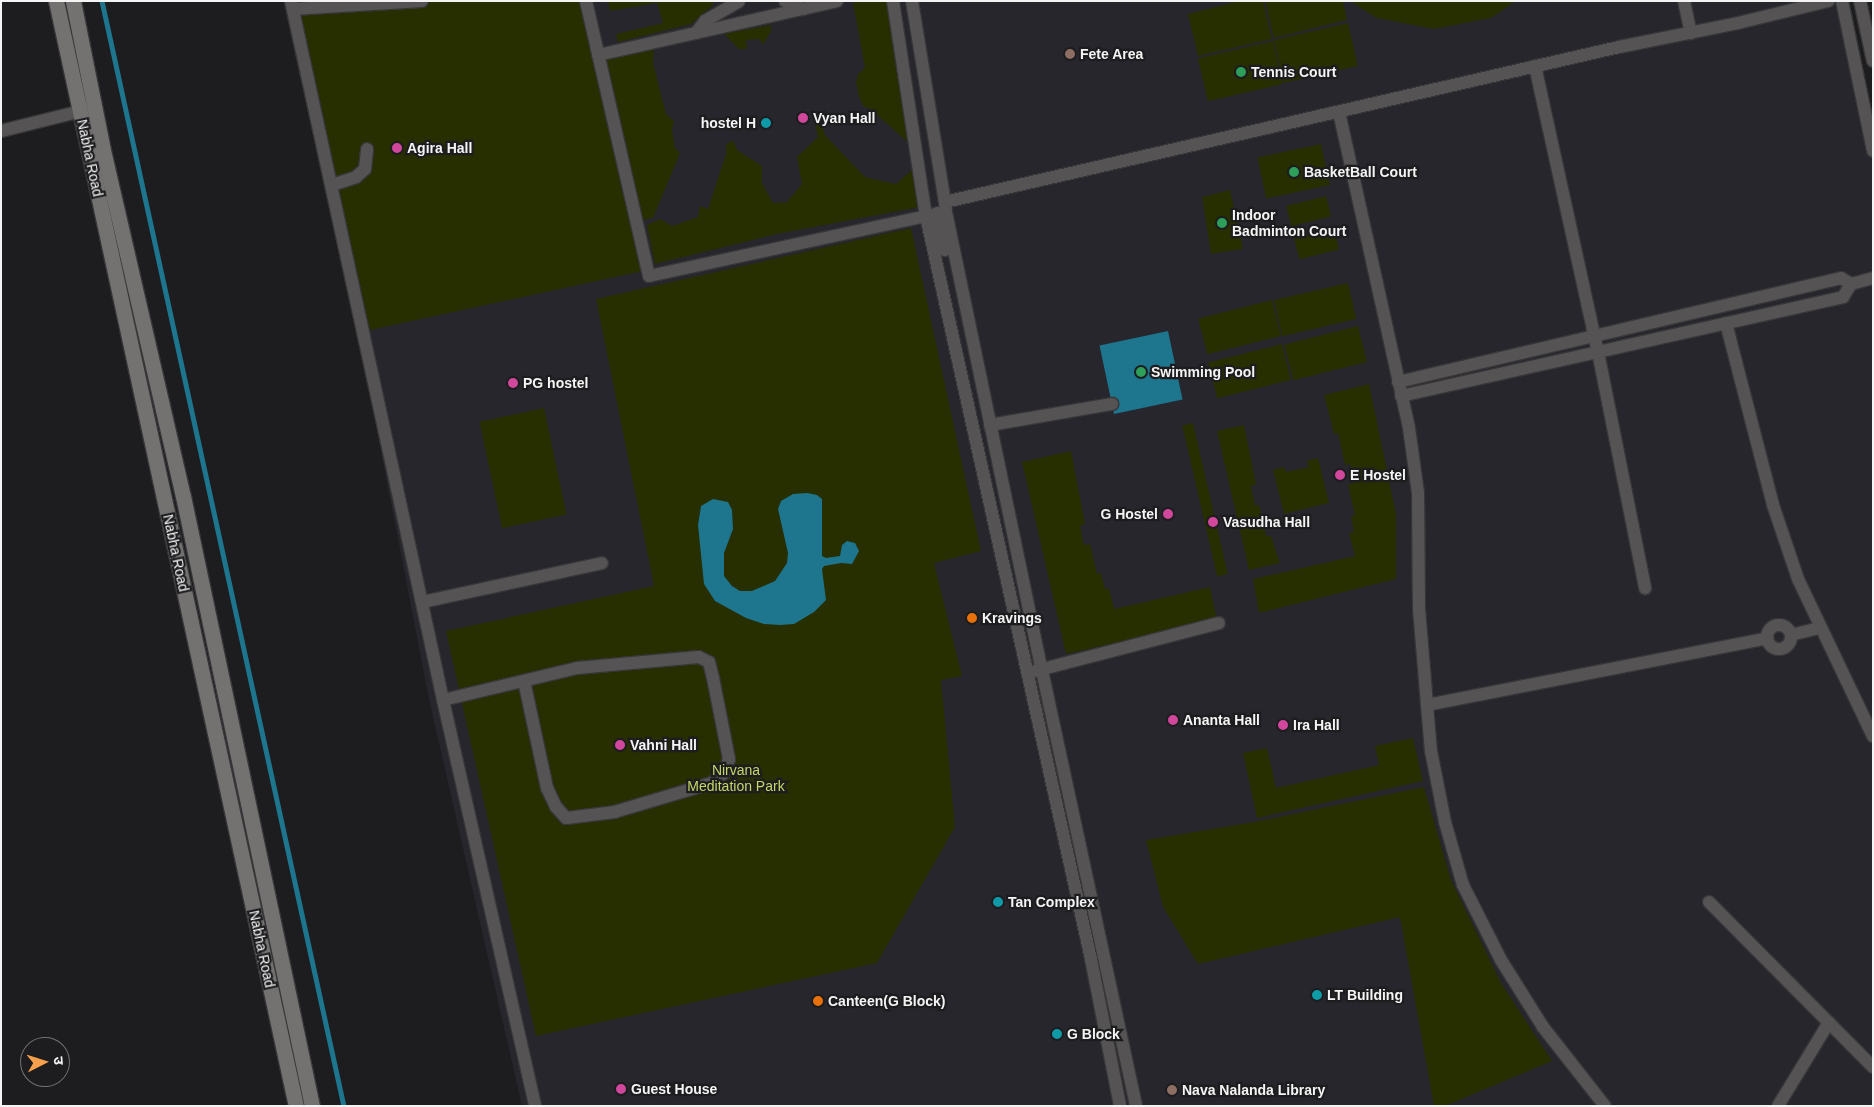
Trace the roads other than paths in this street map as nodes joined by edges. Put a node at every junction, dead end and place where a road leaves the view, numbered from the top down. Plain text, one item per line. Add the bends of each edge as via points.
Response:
1 (56, 1) edge
2 (73, 1) edge
3 (422, 1) edge
4 (586, 1) edge
5 (739, 1) edge
6 (785, 1) edge
7 (837, 1) edge
8 (893, 1) edge
9 (912, 1) edge
10 (1684, 1) edge
11 (1828, 1) edge
12 (1842, 1) edge
13 (1860, 1) edge
14 (292, 5) edge
15 (803, 9) junction
16 (1869, 29) edge
17 (1691, 32) junction
18 (696, 33) junction
19 (598, 55) junction
20 (1873, 61) edge
21 (1535, 66) junction
22 (87, 110) junction
23 (1339, 112) junction
24 (1, 131) edge
25 (367, 149) dead end
26 (1873, 151) edge
27 (332, 185) junction
28 (939, 211) junction
29 (1873, 278) edge
30 (1851, 284) junction
31 (1726, 323) junction
32 (1594, 337) junction
33 (1598, 352) junction
34 (1398, 382) junction
35 (1401, 396) junction
36 (1112, 404) dead end
37 (990, 424) junction
38 (602, 563) dead end
39 (1645, 588) dead end
40 (422, 602) junction
41 (1219, 623) dead end
42 (1820, 628) junction
43 (1035, 671) junction
44 (524, 680) junction
45 (443, 700) junction
46 (1427, 705) junction
47 (1873, 736) edge
48 (1709, 902) dead end
49 (1828, 1022) junction
50 (1873, 1067) edge
51 (296, 1106) edge
52 (312, 1106) edge
53 (535, 1106) edge
54 (1120, 1106) edge
55 (1129, 1106) edge
56 (1136, 1106) edge
57 (1605, 1106) edge
58 (1778, 1106) edge

1 - 22 main road, Nabha Road
2 - 22 main road, Nabha Road
3 - 14 street
4 - 19 street
5 - 18 street via 704,21
6 - 15 street
7 - 15 street
8 - 28 street
9 - 28 street
10 - 17 street
11 - 17 street
12 - 26 street
13 - 16 street
14 - 27 street
15 - 18 street
16 - 20 street
17 - 21 street
18 - 19 street
19 - 28 street via 649,276
21 - 23 street
21 - 32 street
22 - 24 street
22 - 51 main road, Nabha Road
22 - 52 main road, Nabha Road via 183,496
23 - 28 street
23 - 34 street
25 - 27 street via 365,169 356,177
27 - 40 street
28 - 37 street
28 - 43 street
29 - 30 street
30 - 31 street via 1843,297
30 - 32 street via 1841,278
31 - 33 street
31 - 42 street via 1774,505 1798,579
32 - 33 street
32 - 34 street
33 - 35 street
33 - 39 street
34 - 35 street
35 - 46 street via 1418,493 1419,609
36 - 37 street
37 - 43 street
38 - 40 street
40 - 45 street
41 - 43 street
42 - 46 street via 1791,635 1786,627 1777,625 1769,629 1767,638
42 - 47 street
43 - 54 street
43 - 55 street
43 - 56 street
44 - 44 street via 577,668 699,657 709,662 729,759 724,773 712,783 615,812 566,818 556,807 547,788
44 - 45 street
45 - 53 street
46 - 57 street via 1431,752 1445,822 1463,885 1501,960 1543,1027
48 - 49 street
49 - 50 street
49 - 58 street

